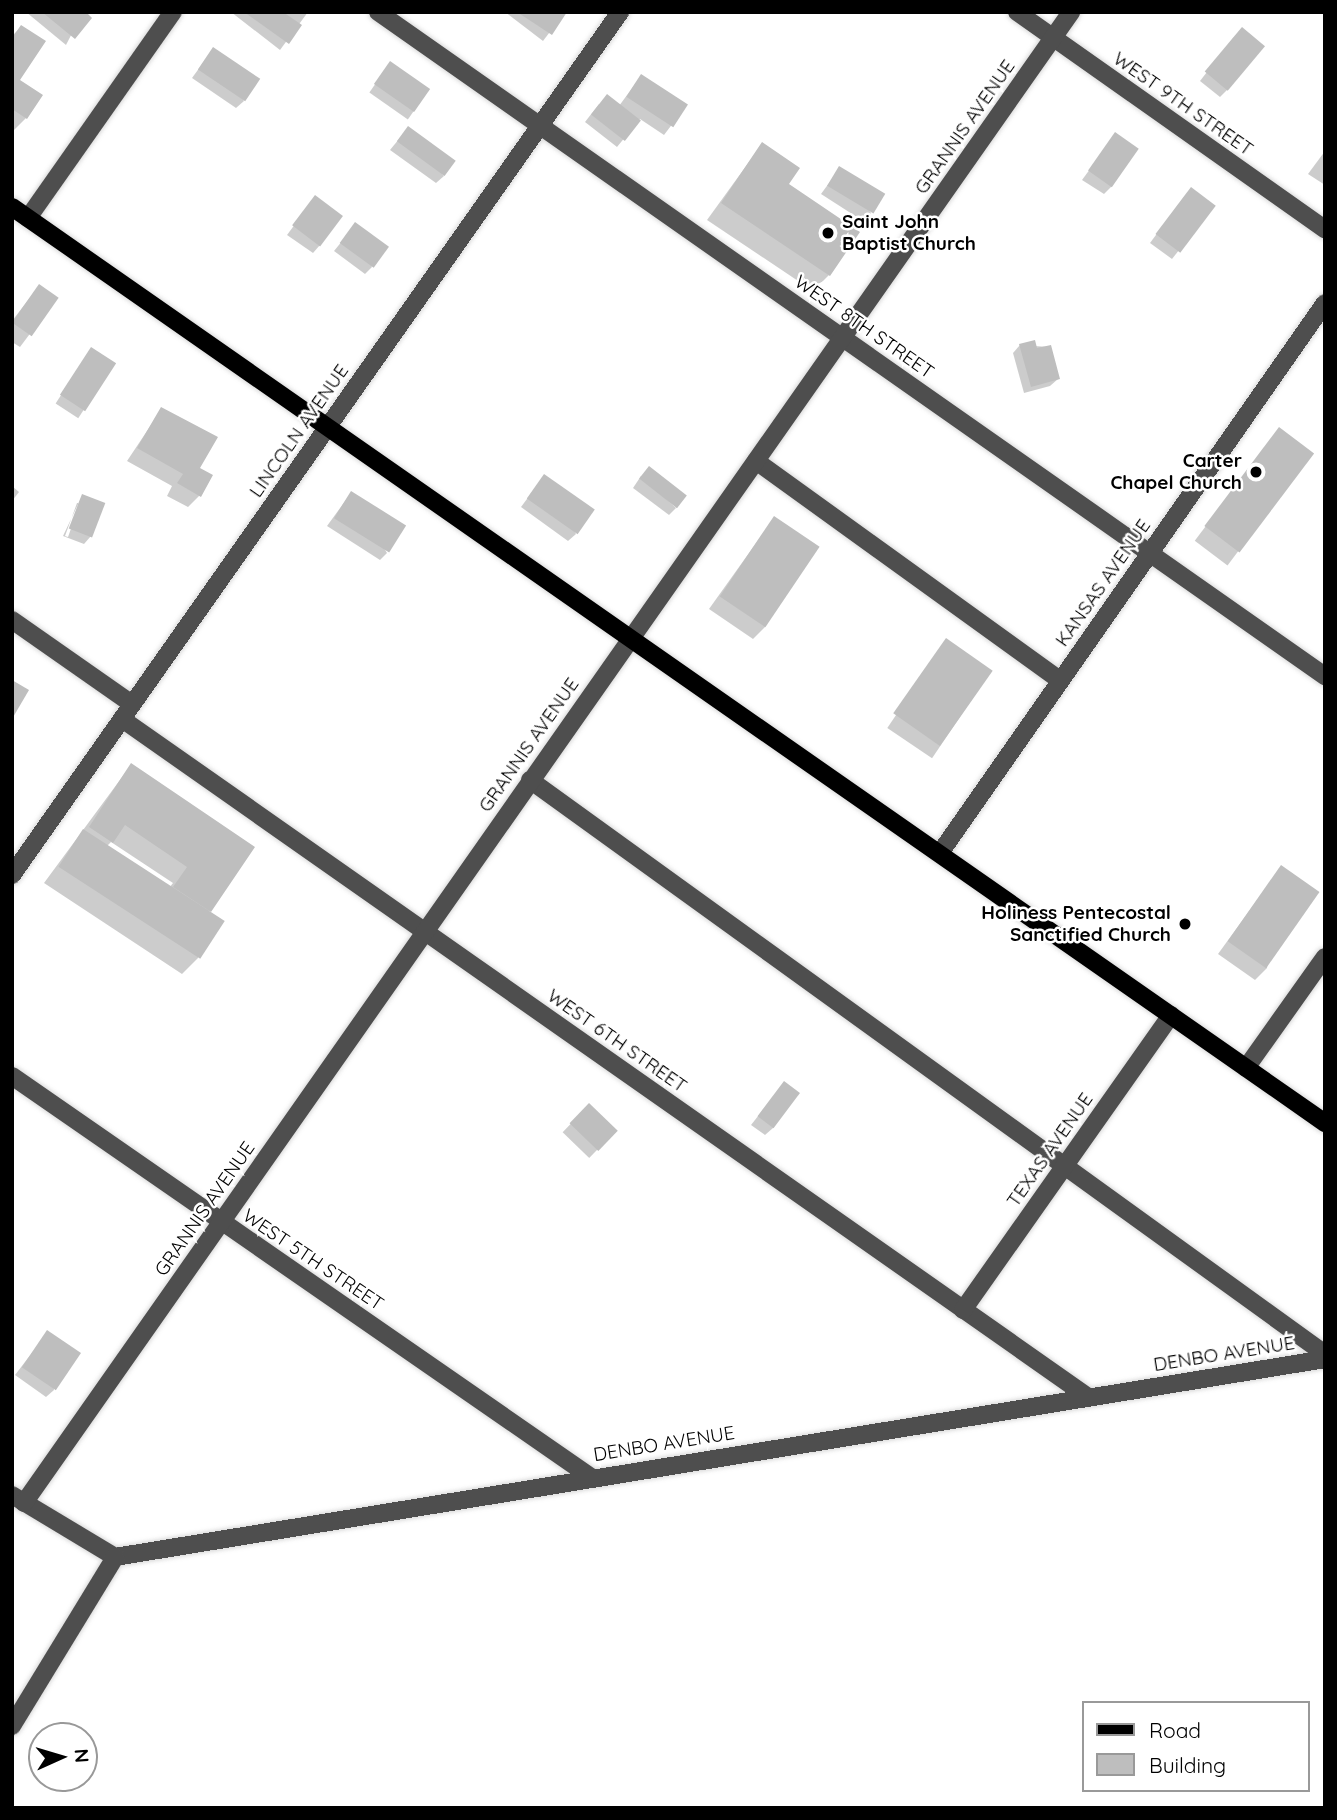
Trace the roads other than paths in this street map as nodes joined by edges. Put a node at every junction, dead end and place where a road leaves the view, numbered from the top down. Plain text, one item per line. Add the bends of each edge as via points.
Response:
1 (173, 12) edge
2 (378, 12) edge
3 (620, 12) edge
4 (1017, 12) edge
5 (1071, 12) edge
6 (1053, 38) junction
7 (540, 125) junction
8 (12, 207) edge
9 (28, 218) junction
10 (1325, 229) edge
11 (1325, 303) edge
12 (843, 338) junction
13 (328, 427) junction
14 (756, 461) junction
15 (1149, 553) junction
16 (12, 620) edge
17 (632, 635) junction
18 (1325, 676) edge
19 (1060, 680) junction
20 (127, 711) junction
21 (530, 780) junction
22 (940, 853) junction
23 (12, 875) edge
24 (425, 931) junction
25 (1325, 957) edge
26 (1171, 1015) junction
27 (1246, 1068) junction
28 (12, 1076) edge
29 (1325, 1123) edge
30 (1065, 1165) junction
31 (221, 1223) junction
32 (963, 1310) junction
33 (1325, 1354) edge
34 (1325, 1359) edge
35 (1087, 1397) junction
36 (591, 1477) junction
37 (18, 1499) edge
38 (115, 1557) junction
39 (12, 1726) edge

1 - 9 street
2 - 7 street, WEST 8TH STREET
3 - 7 street, LINCOLN AVENUE
4 - 6 street, WEST 9TH STREET
5 - 6 street, GRANNIS AVENUE
6 - 10 street, WEST 9TH STREET
6 - 12 street, GRANNIS AVENUE
7 - 12 street, WEST 8TH STREET
7 - 13 street, LINCOLN AVENUE
8 - 9 main road
9 - 13 main road
11 - 15 street, KANSAS AVENUE
12 - 14 street, GRANNIS AVENUE
12 - 15 street, WEST 8TH STREET
13 - 17 main road
13 - 20 street, LINCOLN AVENUE
14 - 17 street, GRANNIS AVENUE
14 - 19 street
15 - 18 street, WEST 8TH STREET
15 - 19 street, KANSAS AVENUE
16 - 20 street, WEST 6TH STREET
17 - 21 street, GRANNIS AVENUE
17 - 22 main road
19 - 22 street, KANSAS AVENUE
20 - 23 street, LINCOLN AVENUE
20 - 24 street, WEST 6TH STREET
21 - 24 street, GRANNIS AVENUE
21 - 30 street
22 - 26 main road
24 - 31 street, GRANNIS AVENUE
24 - 32 street, WEST 6TH STREET
25 - 27 street
26 - 27 main road
26 - 30 street, TEXAS AVENUE
27 - 29 main road
28 - 31 street, WEST 5TH STREET
30 - 32 street, TEXAS AVENUE
30 - 33 street
31 - 36 street, WEST 5TH STREET
31 - 37 street, GRANNIS AVENUE
32 - 35 street, WEST 6TH STREET
34 - 35 street, DENBO AVENUE
35 - 36 street, DENBO AVENUE
36 - 38 street, DENBO AVENUE
37 - 38 street
38 - 39 street

